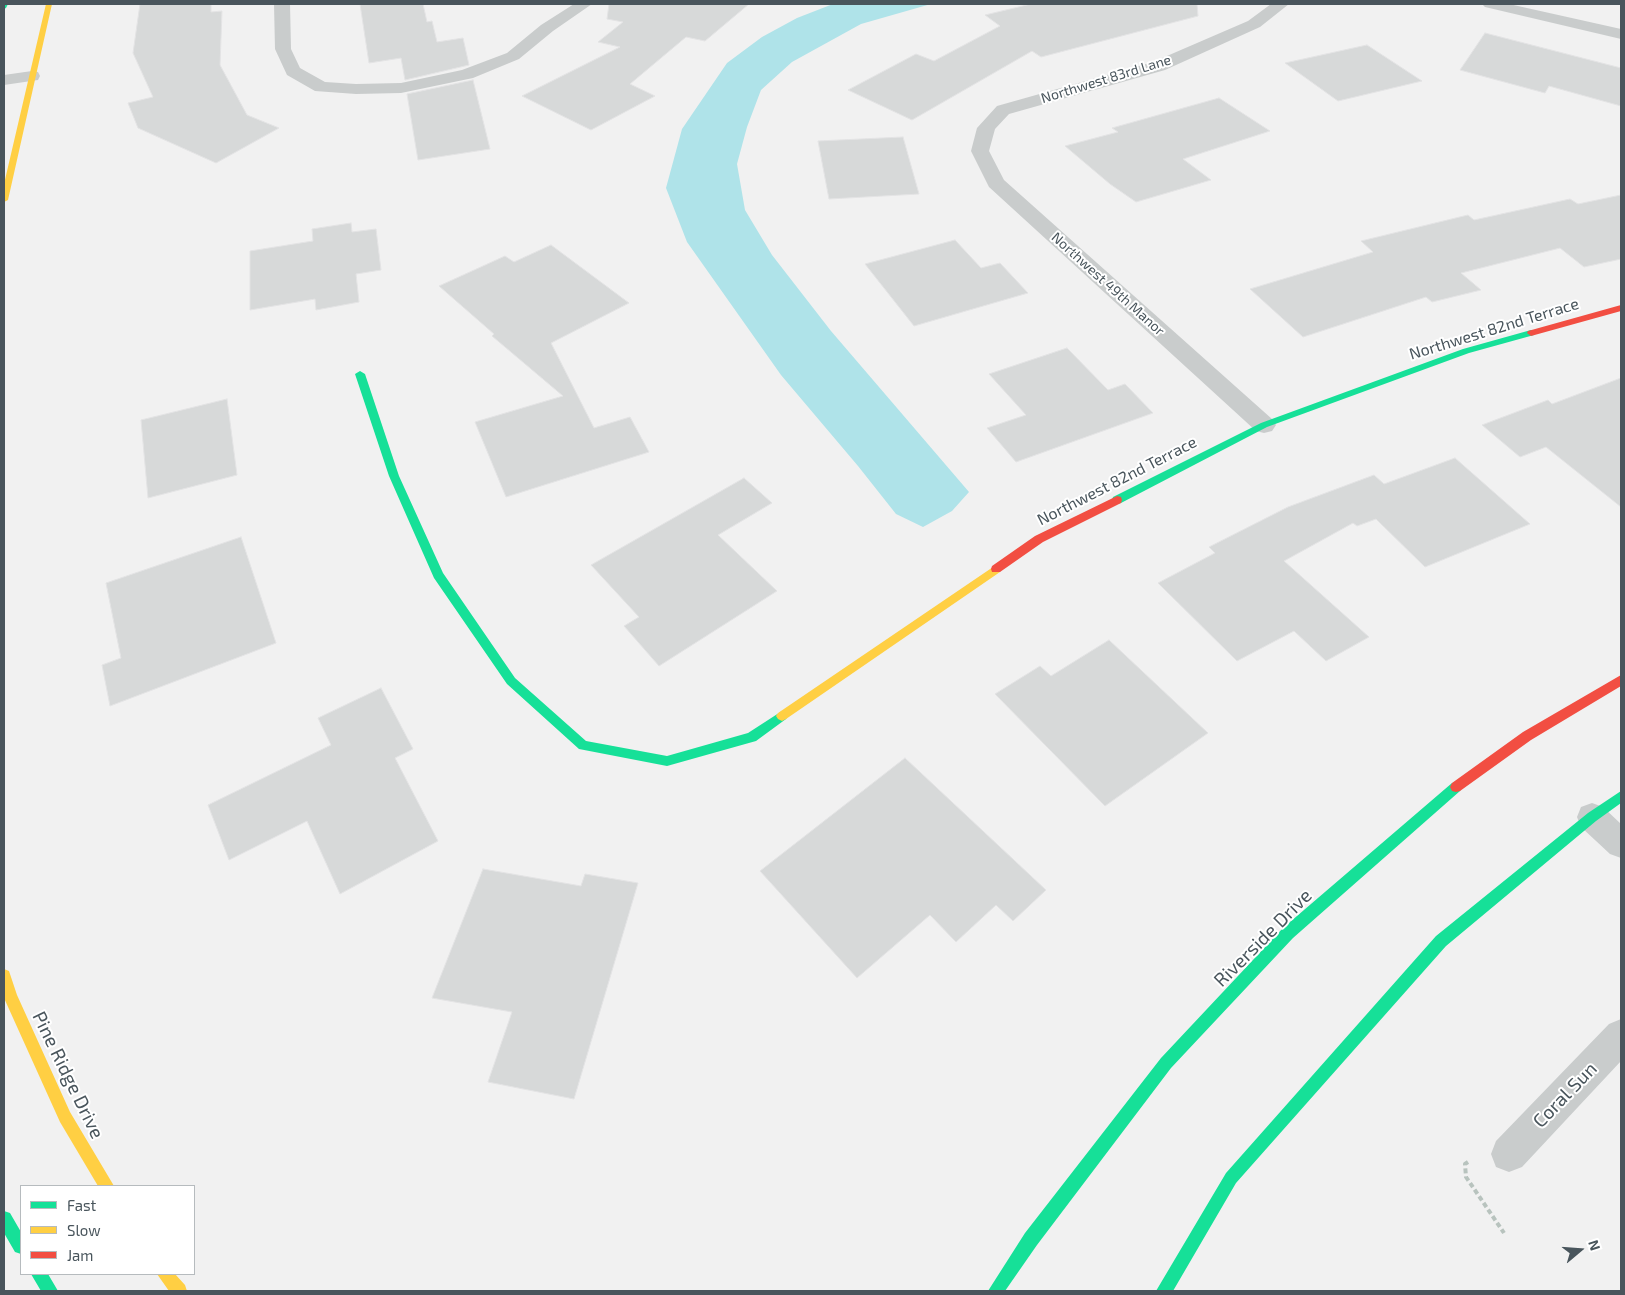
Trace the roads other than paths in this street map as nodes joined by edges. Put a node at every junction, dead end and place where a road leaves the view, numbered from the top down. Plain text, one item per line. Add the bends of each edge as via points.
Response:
1 (50, 4) edge
2 (282, 4) edge
3 (584, 4) edge
4 (1281, 4) edge
5 (1490, 4) edge
6 (1621, 34) edge
7 (32, 76) junction
8 (4, 80) edge
9 (986, 128) joint
10 (4, 200) edge
11 (1621, 308) edge
12 (360, 374) dead end
13 (1264, 425) junction
14 (1621, 680) edge
15 (1621, 796) edge
16 (1592, 817) junction
17 (1621, 844) edge
18 (4, 976) edge
19 (1621, 1036) edge
20 (1509, 1154) dead end
21 (105, 1185) edge
22 (4, 1219) edge
23 (20, 1244) edge
24 (40, 1275) edge
25 (167, 1275) edge
26 (50, 1291) edge
27 (179, 1291) edge
28 (996, 1291) edge
29 (1164, 1291) edge

1 - 7 street
2 - 3 street via 283,49 293,71 321,87 356,89 401,88 467,74 513,56 546,28
4 - 9 street, Northwest 83rd Lane via 1254,24 1159,66 1003,110
5 - 6 street
7 - 8 street
7 - 10 street
9 - 13 street, Northwest 49th Manor via 980,151 996,183
11 - 13 street, Northwest 82nd Terrace via 1466,352
12 - 13 street, Northwest 82nd Terrace via 394,476 438,576 511,681 583,745 667,760 752,737 1038,539
14 - 28 street, Riverside Drive via 1527,736 1463,781 1288,933 1166,1063
15 - 16 street
16 - 17 street
16 - 29 street via 1441,941 1230,1178
18 - 21 street, Pine Ridge Drive via 65,1117
19 - 20 street, Coral Sun
22 - 23 street
24 - 26 street
25 - 27 street

